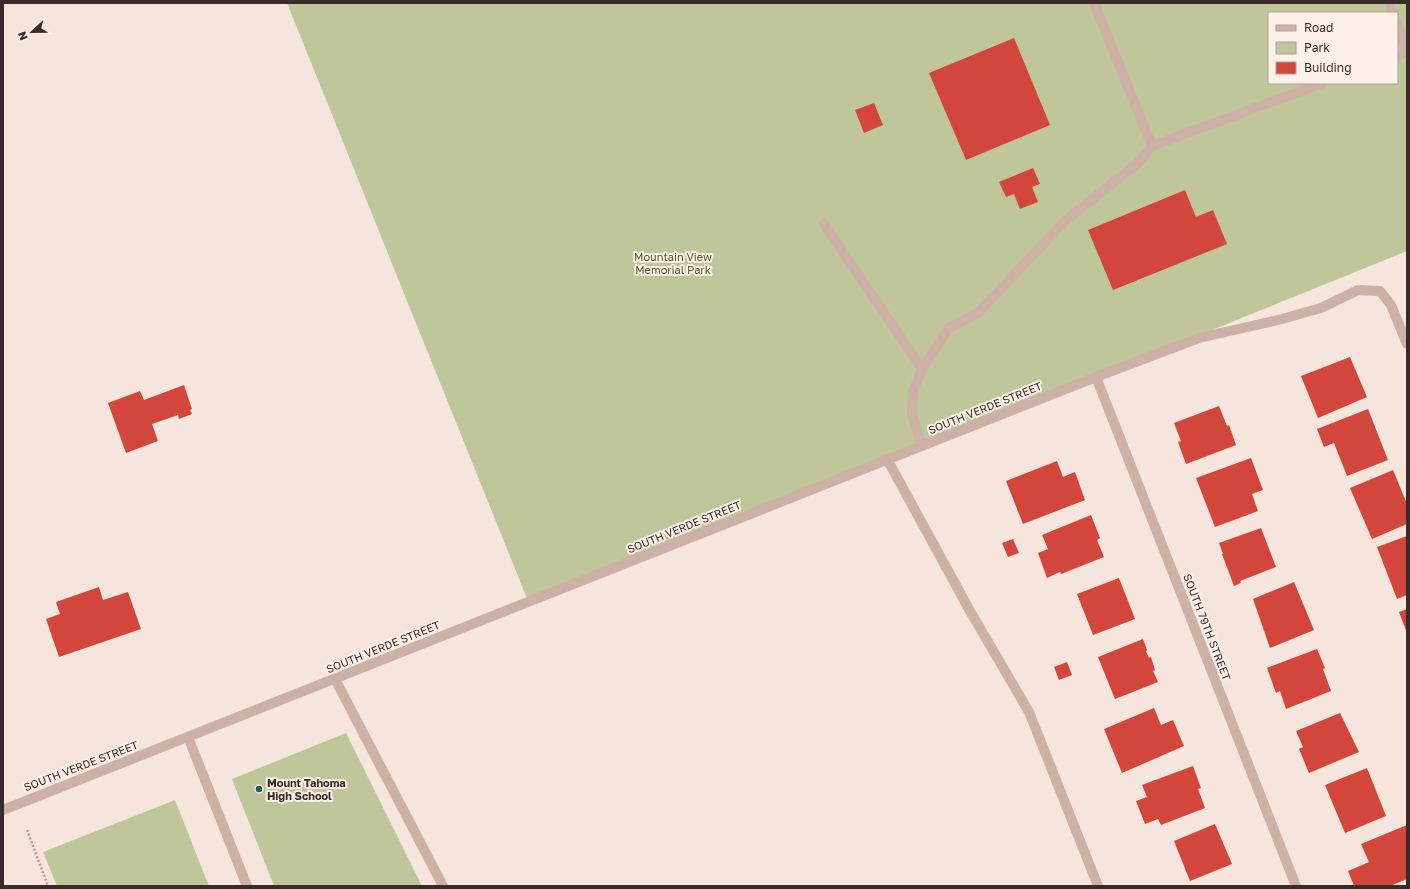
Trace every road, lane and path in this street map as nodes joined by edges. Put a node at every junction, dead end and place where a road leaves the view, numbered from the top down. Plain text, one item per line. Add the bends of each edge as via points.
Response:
1 (1094, 3) edge
2 (1398, 27) edge
3 (1407, 51) edge
4 (1398, 56) edge
5 (1320, 84) edge
6 (1152, 146) junction
7 (824, 224) dead end
8 (1407, 344) edge
9 (922, 369) junction
10 (1096, 376) junction
11 (922, 445) junction
12 (887, 459) junction
13 (335, 679) junction
14 (188, 737) junction
15 (3, 810) edge
16 (27, 830) dead end
17 (48, 886) edge
18 (247, 886) edge
19 (443, 886) edge
20 (1098, 886) edge
21 (1296, 886) edge

1 - 6 street
2 - 3 street
3 - 4 street
5 - 6 street
6 - 9 street via 1138,163 1065,221 978,313 949,328
7 - 9 street
8 - 10 street, SOUTH VERDE STREET via 1391,305 1380,291 1358,290 1321,308 1282,320 1200,338
9 - 11 street via 913,392 912,414
10 - 11 street, SOUTH VERDE STREET
10 - 21 street, SOUTH 79TH STREET
11 - 12 street, SOUTH VERDE STREET
12 - 13 street, SOUTH VERDE STREET
12 - 20 street via 970,611 1029,712
13 - 14 street, SOUTH VERDE STREET
13 - 19 street
14 - 15 street, SOUTH VERDE STREET
14 - 18 street
16 - 17 path

